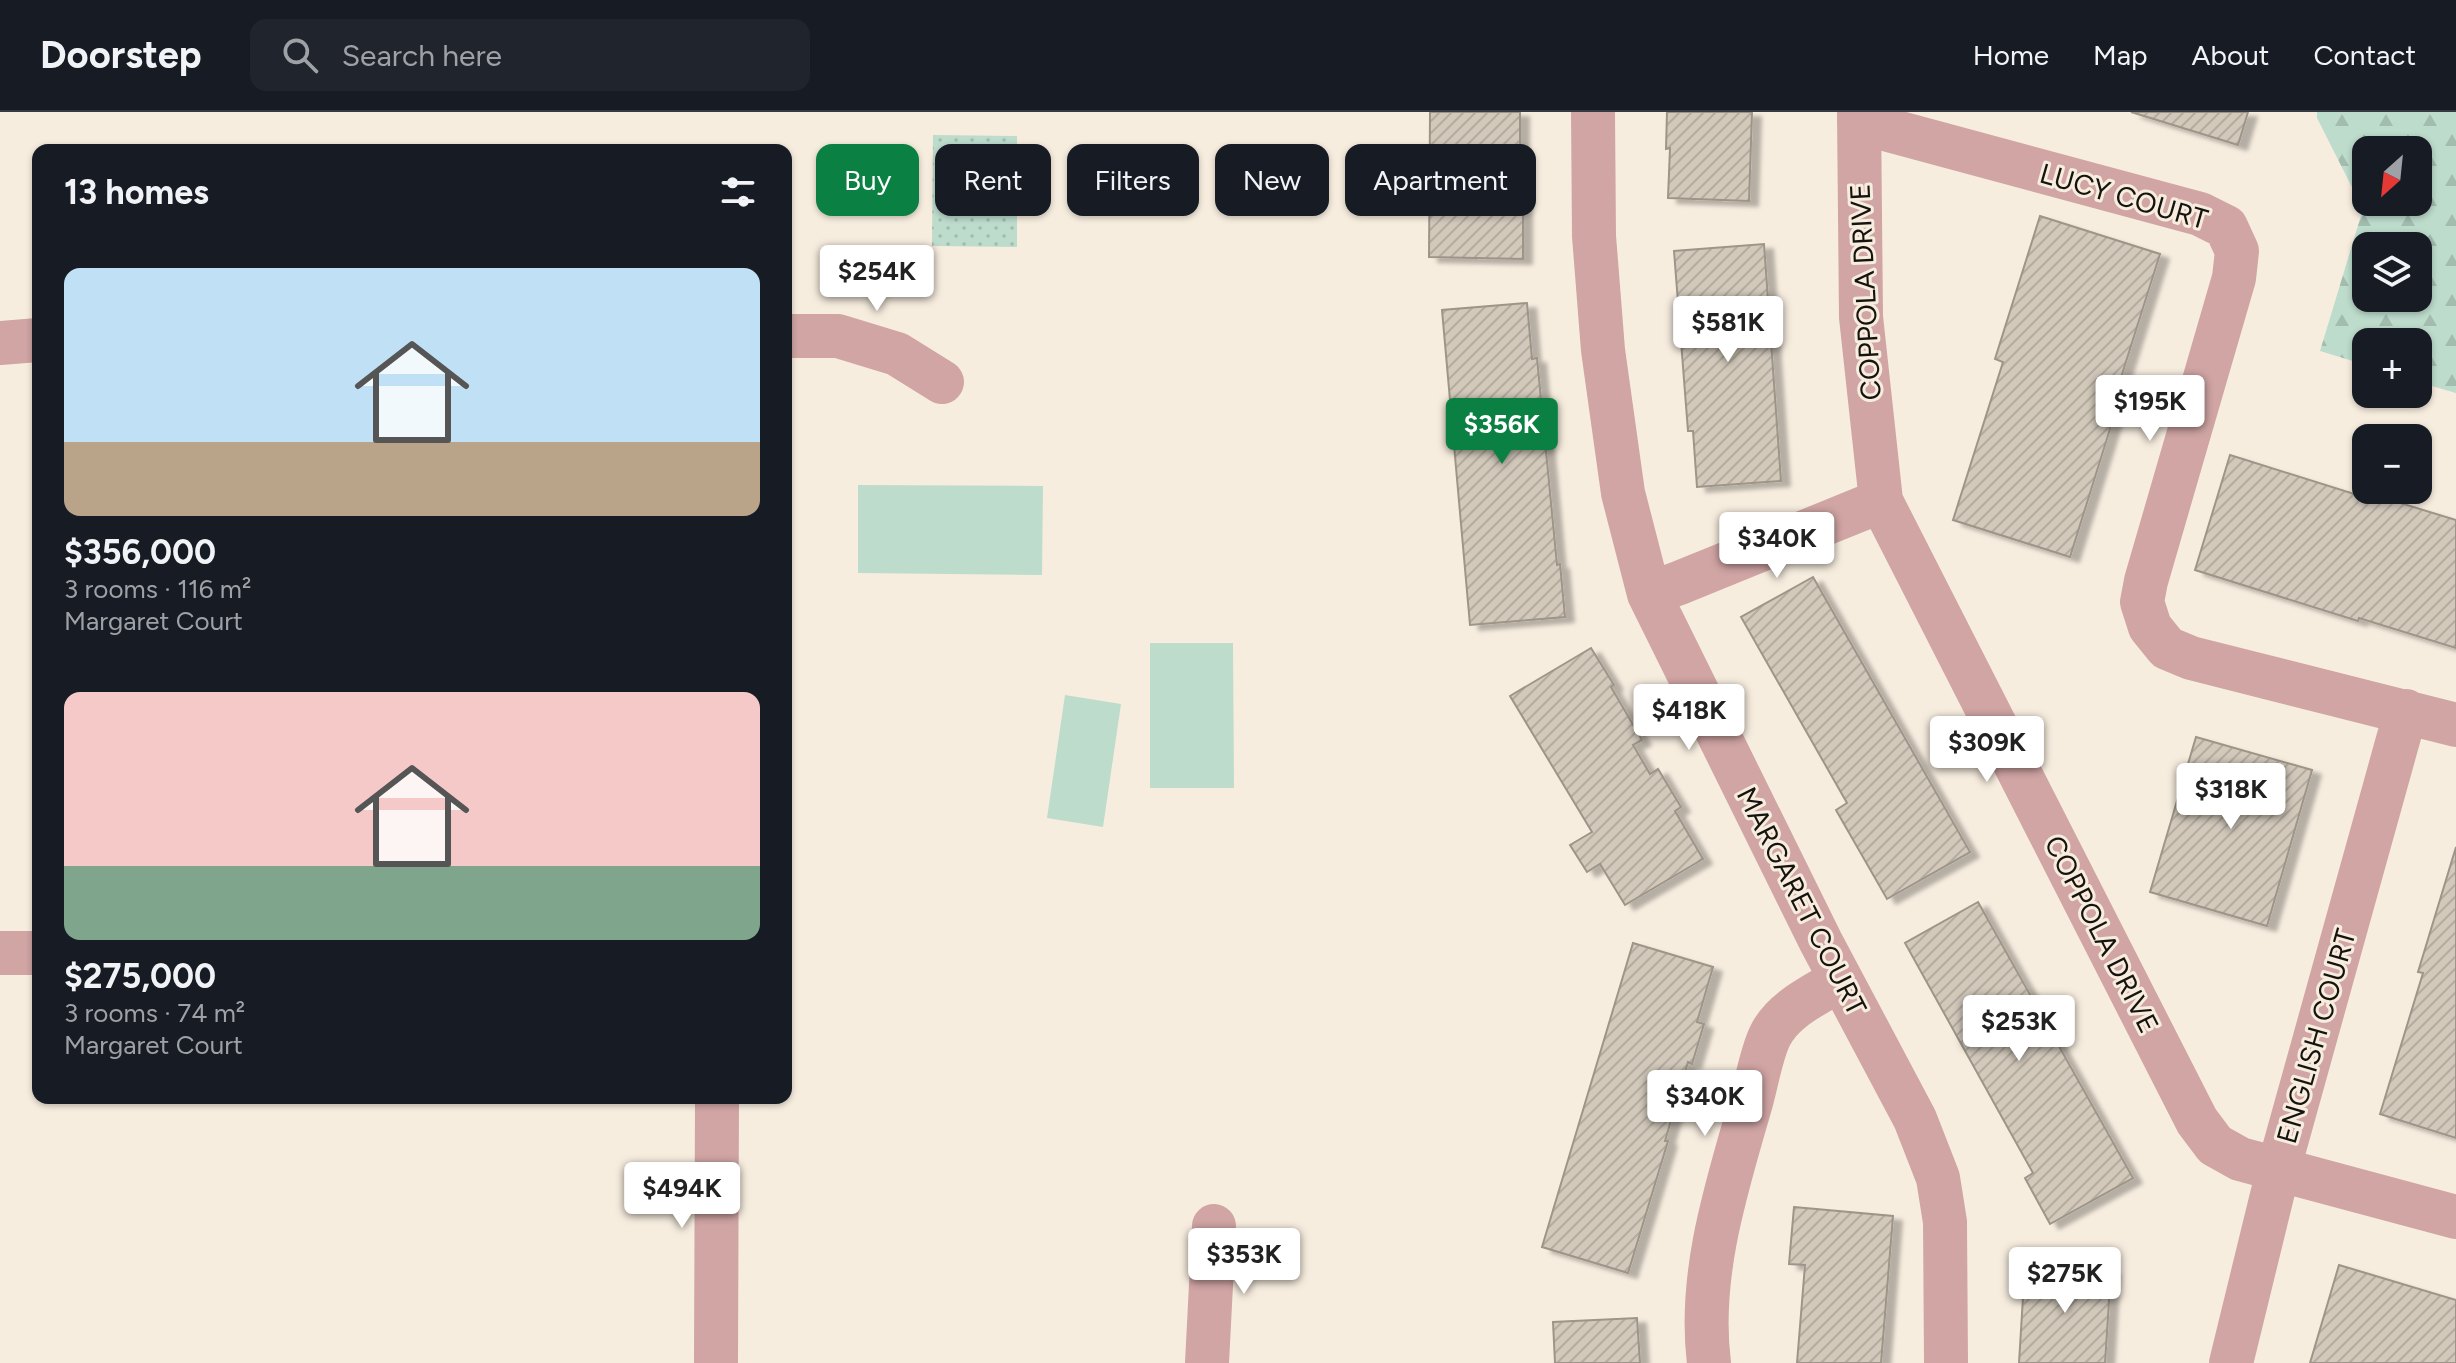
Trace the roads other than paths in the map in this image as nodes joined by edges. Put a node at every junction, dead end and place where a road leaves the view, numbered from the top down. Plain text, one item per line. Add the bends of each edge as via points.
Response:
1 (1593, 112) edge
2 (1859, 117) edge
3 (792, 336) edge
4 (32, 340) edge
5 (0, 343) edge
6 (942, 382) dead end
7 (1881, 501) junction
8 (1649, 594) junction
9 (2406, 711) junction
10 (2456, 725) edge
11 (0, 953) edge
12 (32, 953) edge
13 (1840, 980) junction
14 (717, 1104) edge
15 (2278, 1171) junction
16 (2456, 1217) edge
17 (1214, 1226) dead end
18 (716, 1363) edge
19 (1207, 1363) edge
20 (1709, 1363) edge
21 (1946, 1363) edge
22 (2231, 1363) edge

1 - 8 street, MARGARET COURT via 1594,236 1603,350 1623,493
2 - 7 street, COPPOLA DRIVE via 1861,317
2 - 9 street, LUCY COURT via 2200,214 2226,227 2237,251 2234,278 2146,581 2142,602 2150,627 2167,648 2191,658
3 - 6 street via 838,336 897,354
4 - 5 street
7 - 8 street
7 - 15 street, COPPOLA DRIVE via 2197,1121 2215,1145
8 - 13 street, MARGARET COURT
9 - 10 street, LUCY COURT
9 - 15 street, ENGLISH COURT
11 - 12 street
13 - 20 street via 1793,1008 1770,1035 1712,1252 1705,1337
13 - 21 street, MARGARET COURT via 1915,1119 1938,1178 1945,1222
14 - 18 street
15 - 16 street, COPPOLA DRIVE
15 - 22 street, ENGLISH COURT
17 - 19 street

